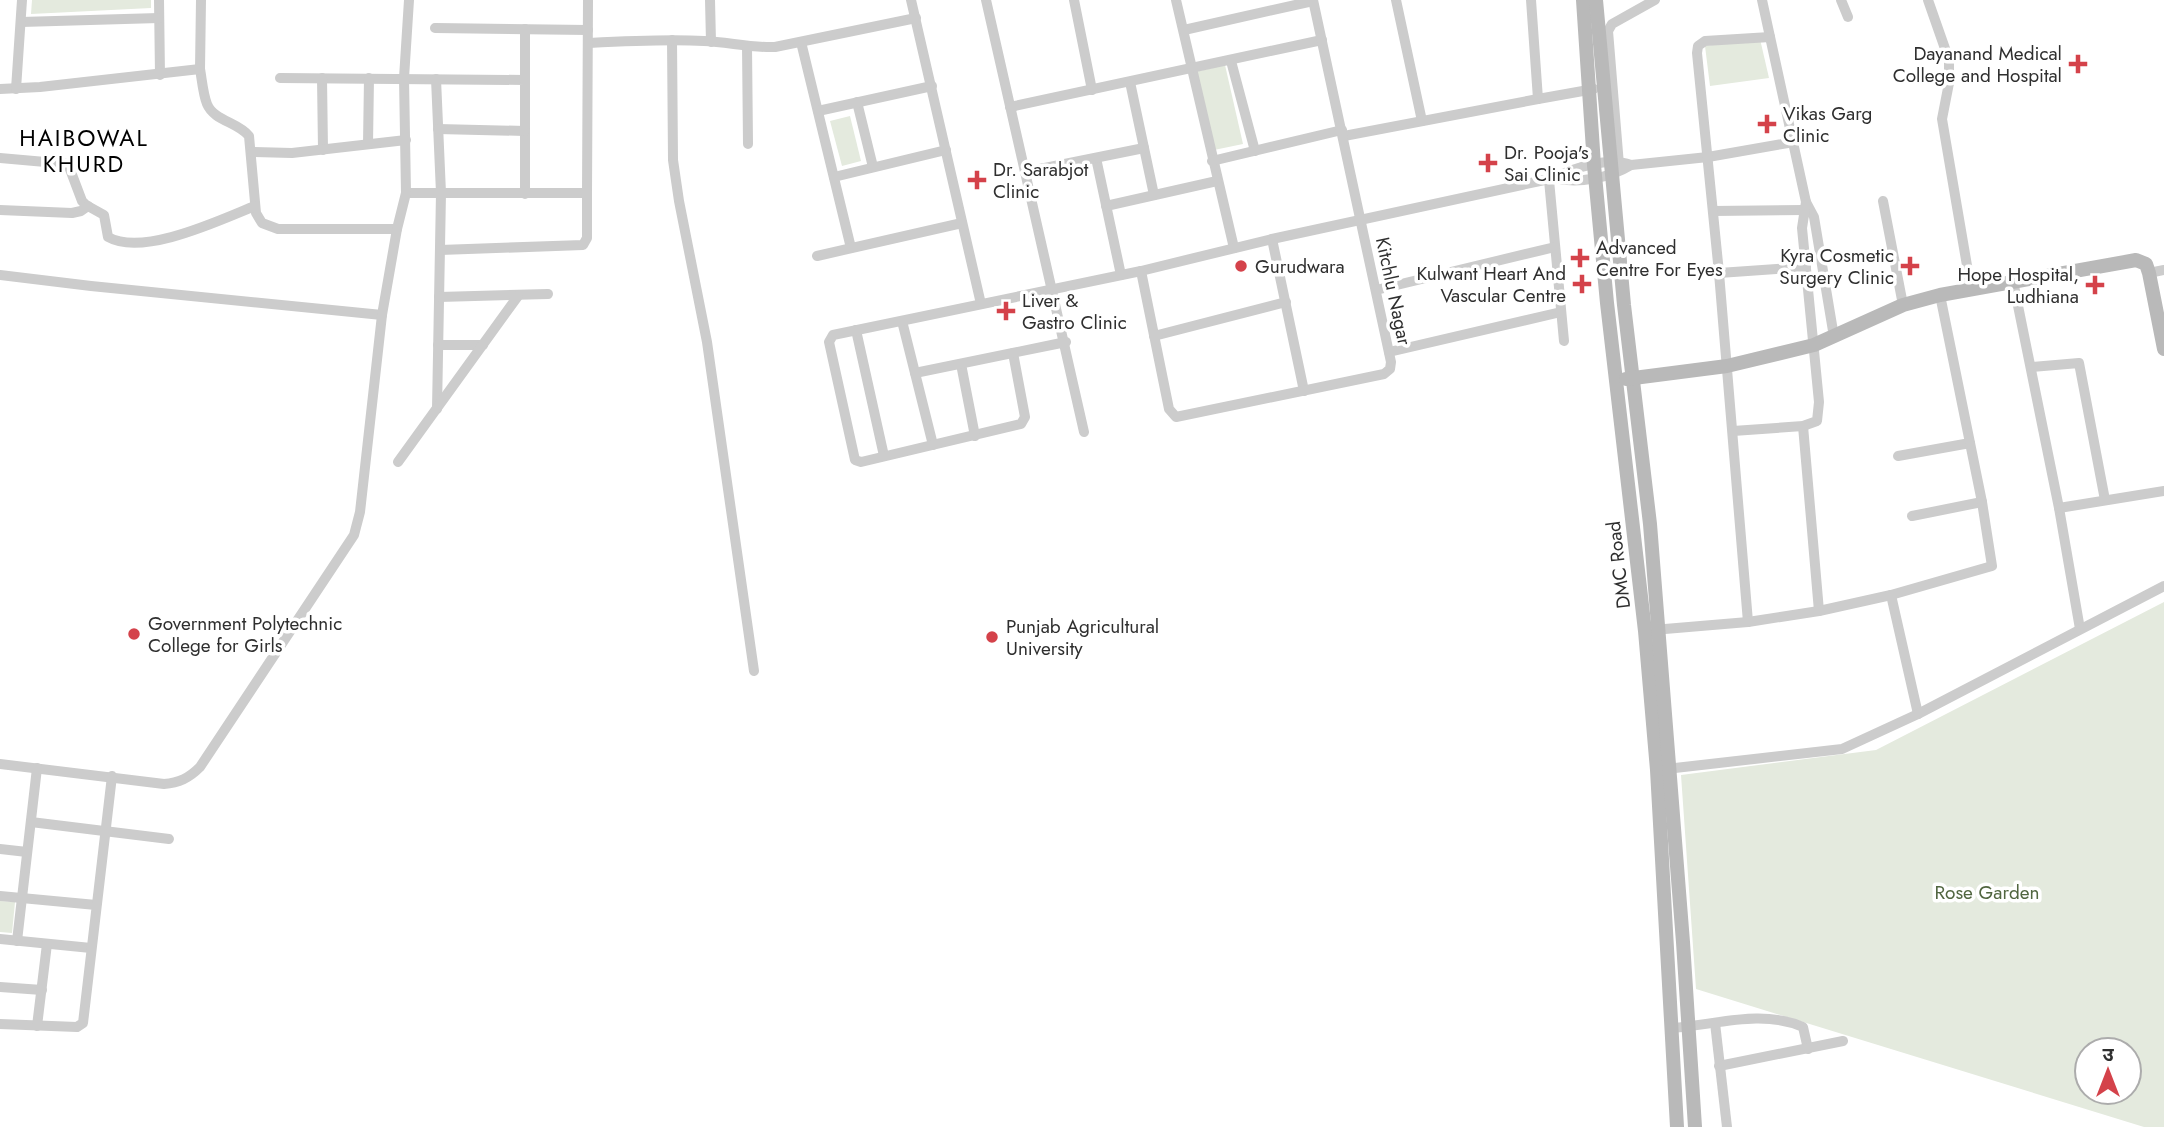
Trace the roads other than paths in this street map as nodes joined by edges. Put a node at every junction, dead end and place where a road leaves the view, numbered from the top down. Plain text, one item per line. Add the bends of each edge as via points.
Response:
1 (22, 0) edge
2 (159, 0) edge
3 (201, 0) edge
4 (409, 0) edge
5 (588, 0) edge
6 (710, 0) edge
7 (911, 0) edge
8 (986, 0) edge
9 (1074, 0) edge
10 (1176, 0) edge
11 (1396, 0) edge
12 (1531, 0) edge
13 (1583, 0) edge
14 (1596, 0) edge
15 (1655, 0) edge
16 (1762, 0) edge
17 (1841, 0) edge
18 (1928, 0) edge
19 (1313, 1) edge
20 (1848, 17) dead end
21 (159, 18) junction
22 (916, 18) junction
23 (21, 22) junction
24 (435, 28) dead end
25 (525, 29) junction
26 (588, 30) junction
27 (1184, 30) junction
28 (1770, 37) junction
29 (672, 40) junction
30 (1322, 40) junction
31 (711, 41) junction
32 (801, 41) junction
33 (588, 43) junction
34 (747, 46) junction
35 (1231, 61) junction
36 (200, 69) junction
37 (1192, 69) junction
38 (160, 75) junction
39 (281, 78) dead end
40 (322, 78) junction
41 (369, 78) junction
42 (404, 78) junction
43 (436, 79) junction
44 (525, 80) junction
45 (1130, 82) junction
46 (932, 86) junction
47 (0, 89) edge
48 (16, 89) junction
49 (1596, 89) junction
50 (1092, 90) junction
51 (1538, 99) junction
52 (857, 103) junction
53 (1010, 107) junction
54 (818, 111) junction
55 (1422, 121) junction
56 (438, 129) junction
57 (525, 131) junction
58 (1343, 133) junction
59 (406, 140) junction
60 (1794, 142) junction
61 (368, 144) junction
62 (748, 144) dead end
63 (1144, 148) junction
64 (323, 150) junction
65 (946, 150) junction
66 (1255, 151) junction
67 (252, 152) junction
68 (1708, 157) junction
69 (0, 158) edge
70 (1096, 158) junction
71 (1213, 161) junction
72 (873, 167) junction
73 (1615, 168) junction
74 (1595, 171) junction
75 (1025, 172) junction
76 (834, 177) junction
77 (1551, 179) junction
78 (1217, 180) junction
79 (406, 193) junction
80 (587, 193) junction
81 (441, 194) junction
82 (525, 194) junction
83 (1154, 195) junction
84 (1883, 201) dead end
85 (88, 206) junction
86 (256, 206) junction
87 (1106, 206) junction
88 (1805, 206) junction
89 (0, 210) edge
90 (1713, 211) junction
91 (1362, 220) junction
92 (962, 223) junction
93 (397, 229) junction
94 (1272, 239) junction
95 (1555, 247) junction
96 (851, 248) junction
97 (1234, 248) junction
98 (440, 250) junction
99 (817, 256) dead end
100 (1806, 267) junction
101 (2164, 270) edge
102 (1141, 271) junction
103 (2149, 272) junction
104 (1719, 273) junction
105 (0, 275) edge
106 (1121, 275) junction
107 (2013, 281) junction
108 (1053, 289) junction
109 (1971, 289) junction
110 (1376, 290) junction
111 (548, 295) dead end
112 (1940, 295) junction
113 (518, 296) junction
114 (439, 297) junction
115 (1286, 302) junction
116 (981, 304) junction
117 (1903, 305) junction
118 (1561, 312) junction
119 (382, 315) junction
120 (902, 321) junction
121 (856, 330) junction
122 (1154, 336) junction
123 (1833, 337) junction
124 (1564, 341) dead end
125 (1066, 342) junction
126 (438, 345) junction
127 (483, 345) junction
128 (1814, 345) junction
129 (2164, 349) edge
130 (1389, 352) junction
131 (1013, 353) junction
132 (961, 364) junction
133 (1727, 366) junction
134 (2031, 367) junction
135 (915, 373) junction
136 (1632, 378) junction
137 (1615, 380) junction
138 (1304, 391) junction
139 (437, 409) junction
140 (1802, 426) junction
141 (1084, 432) dead end
142 (1733, 432) junction
143 (975, 436) junction
144 (1970, 443) junction
145 (933, 446) junction
146 (884, 456) junction
147 (1898, 456) dead end
148 (398, 462) dead end
149 (2164, 491) edge
150 (2105, 500) junction
151 (1982, 502) junction
152 (2059, 508) junction
153 (1912, 516) dead end
154 (2164, 586) edge
155 (1891, 596) junction
156 (1819, 611) junction
157 (1748, 622) junction
158 (2080, 629) junction
159 (1652, 630) junction
160 (754, 671) dead end
161 (1918, 714) junction
162 (0, 764) edge
163 (37, 768) junction
164 (1663, 770) junction
165 (113, 776) junction
166 (31, 822) junction
167 (105, 831) junction
168 (169, 839) dead end
169 (0, 849) edge
170 (27, 852) junction
171 (0, 896) edge
172 (22, 899) junction
173 (96, 905) junction
174 (0, 939) edge
175 (17, 941) junction
176 (47, 944) junction
177 (91, 948) junction
178 (0, 987) edge
179 (42, 990) junction
180 (1715, 1023) junction
181 (0, 1024) edge
182 (37, 1026) junction
183 (1680, 1027) junction
184 (1843, 1041) dead end
185 (1808, 1049) junction
186 (1719, 1066) junction
187 (1677, 1127) edge
188 (1695, 1127) edge
189 (1727, 1127) edge

1 - 23 street
2 - 21 street
3 - 36 street
4 - 42 street
5 - 26 street
6 - 31 street
7 - 22 street
8 - 53 street
9 - 50 street
10 - 27 street
11 - 55 street
12 - 51 street
13 - 49 street, DMC Road
14 - 49 street
15 - 73 street via 1612,24 1608,31
16 - 28 street
17 - 20 street
18 - 109 street via 1949,60 1941,119
19 - 27 street
19 - 30 street, Kitchlu Nagar
21 - 23 street
21 - 38 street
22 - 32 street
22 - 46 street
23 - 48 street
24 - 25 street
25 - 26 street
25 - 44 street
26 - 33 street
27 - 37 street
28 - 60 street
28 - 68 street via 1705,41 1698,46
29 - 31 street
29 - 33 street
29 - 160 street via 673,160 707,342
30 - 35 street
30 - 58 street, Kitchlu Nagar
31 - 34 street
32 - 34 street via 775,47
32 - 54 street
33 - 80 street
34 - 62 street
35 - 37 street
35 - 66 street
36 - 38 street
36 - 67 street via 207,104 246,131
37 - 45 street
37 - 71 street
38 - 48 street
39 - 40 street
40 - 41 street
40 - 64 street
41 - 42 street
41 - 61 street
42 - 43 street
42 - 59 street
43 - 44 street
43 - 56 street
44 - 57 street
45 - 50 street
45 - 63 street
46 - 52 street
46 - 65 street
47 - 48 street
49 - 51 street
49 - 73 street
49 - 74 street, DMC Road
50 - 53 street
51 - 55 street
52 - 54 street
52 - 72 street
53 - 75 street
54 - 76 street
55 - 58 street
56 - 57 street
56 - 81 street
57 - 82 street
58 - 66 street
58 - 91 street, Kitchlu Nagar
59 - 61 street
59 - 79 street
60 - 68 street
60 - 88 street
61 - 64 street
63 - 70 street
63 - 83 street
64 - 67 street
65 - 72 street
65 - 92 street
66 - 71 street
67 - 86 street
68 - 73 street
68 - 90 street
69 - 85 street via 66,163
70 - 75 street
70 - 87 street
71 - 78 street
72 - 76 street
73 - 74 street
73 - 136 street
74 - 77 street
74 - 137 street, DMC Road
75 - 108 street
76 - 96 street
77 - 91 street
77 - 95 street
78 - 83 street
78 - 97 street
79 - 81 street
79 - 93 street
80 - 82 street
80 - 98 street via 583,245
81 - 82 street
81 - 98 street
83 - 87 street
84 - 117 street
85 - 86 street via 106,217 110,238 134,242 203,226
85 - 89 street via 72,212
86 - 93 street via 262,223 278,229
87 - 106 street
88 - 90 street
88 - 100 street
88 - 123 street via 1814,217
90 - 104 street
91 - 94 street
91 - 110 street, Kitchlu Nagar
92 - 96 street
92 - 116 street
93 - 119 street
94 - 97 street
94 - 115 street
95 - 110 street
95 - 118 street
96 - 99 street
97 - 102 street
98 - 114 street
100 - 104 street
100 - 128 street
101 - 103 street
102 - 106 street
102 - 122 street
103 - 107 street via 2146,264 2136,260
103 - 129 street
104 - 133 street
105 - 119 street
106 - 108 street
107 - 109 street
107 - 134 street
108 - 116 street
108 - 125 street
109 - 112 street
110 - 130 street, Kitchlu Nagar
111 - 113 street
112 - 117 street
112 - 144 street
113 - 114 street
113 - 127 street
114 - 126 street
115 - 122 street
115 - 138 street
116 - 120 street
117 - 123 street
118 - 124 street
118 - 130 street
119 - 165 street via 354,535 194,773 164,784
120 - 121 street
120 - 135 street
121 - 146 street
121 - 146 street via 833,335 829,342 855,460
122 - 138 street, Kitchlu Nagar via 1175,417
123 - 128 street
125 - 131 street
125 - 141 street
126 - 127 street
126 - 139 street
127 - 139 street
128 - 133 street
128 - 140 street via 1818,417
130 - 138 street, Kitchlu Nagar via 1392,366 1384,374
131 - 132 street
131 - 143 street via 1025,420 1018,426
132 - 135 street
132 - 143 street
133 - 136 street
133 - 142 street
134 - 150 street via 2079,363
134 - 152 street
135 - 145 street
136 - 137 street
136 - 159 street via 1650,524
137 - 159 street, DMC Road
139 - 148 street
140 - 142 street
140 - 156 street
142 - 157 street
143 - 145 street
144 - 147 street
144 - 151 street
145 - 146 street
149 - 150 street
150 - 152 street
151 - 153 street
151 - 155 street via 1992,566
152 - 158 street
154 - 158 street
155 - 156 street
155 - 161 street
156 - 157 street
157 - 159 street
158 - 161 street
159 - 164 street, DMC Road
161 - 164 street via 1842,749
162 - 163 street
163 - 165 street
163 - 166 street
164 - 183 street, DMC Road
165 - 167 street
166 - 167 street
166 - 170 street
167 - 168 street
167 - 173 street
169 - 170 street
170 - 172 street
171 - 172 street
172 - 173 street
172 - 175 street
173 - 177 street
174 - 175 street
175 - 176 street
176 - 177 street
176 - 179 street
177 - 182 street via 82,1025
178 - 179 street
179 - 182 street
180 - 183 street
180 - 185 street via 1786,1020 1803,1027
180 - 186 street
181 - 182 street
183 - 187 street, DMC Road
183 - 188 street
184 - 185 street
185 - 186 street
186 - 189 street

